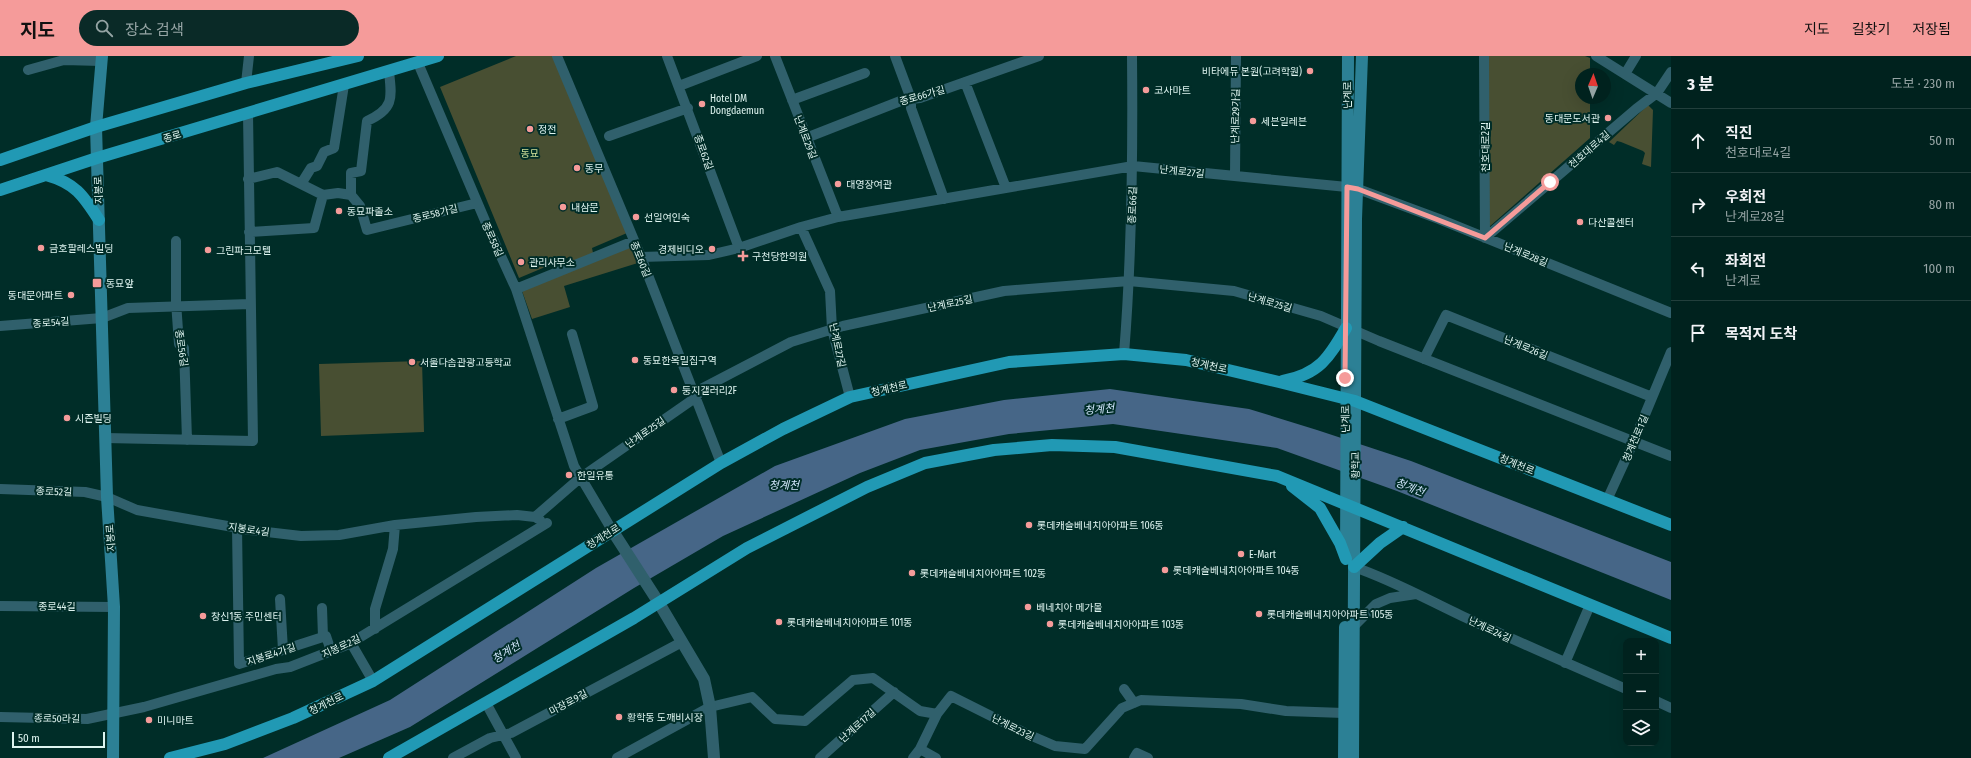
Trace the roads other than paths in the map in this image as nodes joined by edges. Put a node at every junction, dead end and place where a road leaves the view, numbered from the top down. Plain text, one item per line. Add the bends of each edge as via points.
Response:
1 (249, 56) edge
2 (358, 56) edge
3 (438, 56) edge
4 (557, 56) edge
5 (667, 56) edge
6 (757, 56) edge
7 (775, 56) edge
8 (895, 56) edge
9 (1039, 56) edge
10 (1132, 56) edge
11 (1236, 56) edge
12 (1348, 56) edge
13 (1362, 56) edge
14 (1484, 56) edge
15 (1596, 56) edge
16 (1636, 56) edge
17 (64, 58) edge
18 (102, 58) edge
19 (345, 58) edge
20 (418, 62) junction
21 (28, 70) dead end
22 (389, 72) junction
23 (1671, 72) edge
24 (865, 73) dead end
25 (1625, 74) junction
26 (965, 82) junction
27 (246, 83) junction
28 (344, 85) junction
29 (679, 86) junction
30 (1657, 93) junction
31 (911, 99) junction
32 (792, 100) junction
33 (1671, 103) edge
34 (688, 108) junction
35 (248, 114) junction
36 (96, 127) junction
37 (609, 136) dead end
38 (806, 138) junction
39 (97, 158) junction
40 (0, 160) edge
41 (1133, 166) junction
42 (46, 175) junction
43 (1235, 176) junction
44 (248, 180) junction
45 (302, 184) junction
46 (1006, 188) junction
47 (1352, 188) junction
48 (0, 190) edge
49 (351, 195) junction
50 (323, 196) junction
51 (944, 199) junction
52 (477, 203) junction
53 (838, 217) junction
54 (99, 220) junction
55 (801, 227) junction
56 (249, 232) junction
57 (1485, 238) junction
58 (176, 241) dead end
59 (634, 241) junction
60 (739, 248) junction
61 (641, 257) junction
62 (1129, 281) junction
63 (516, 289) junction
64 (250, 304) junction
65 (177, 306) junction
66 (1671, 313) edge
67 (102, 318) junction
68 (0, 326) edge
69 (832, 329) junction
70 (1351, 329) junction
71 (572, 334) dead end
72 (1671, 352) edge
73 (1124, 354) junction
74 (1424, 359) junction
75 (1666, 376) edge
76 (1279, 382) junction
77 (850, 397) junction
78 (1652, 397) junction
79 (695, 398) junction
80 (1350, 404) junction
81 (558, 418) junction
82 (105, 438) junction
83 (187, 440) junction
84 (1634, 441) junction
85 (1671, 456) edge
86 (721, 463) junction
87 (580, 478) junction
88 (1284, 479) junction
89 (0, 489) edge
90 (107, 497) junction
91 (1607, 500) junction
92 (1351, 501) junction
93 (535, 517) junction
94 (547, 523) joint
95 (395, 525) junction
96 (1671, 525) edge
97 (1403, 527) junction
98 (237, 528) junction
99 (612, 530) junction
100 (1350, 563) junction
101 (1416, 594) junction
102 (656, 598) junction
103 (280, 599) dead end
104 (1590, 605) junction
105 (0, 606) edge
106 (114, 607) junction
107 (322, 608) dead end
108 (1354, 626) junction
109 (375, 629) junction
110 (323, 637) junction
111 (1671, 638) edge
112 (682, 642) junction
113 (352, 643) junction
114 (283, 650) junction
115 (331, 651) junction
116 (1565, 663) junction
117 (373, 681) junction
118 (1623, 687) edge
119 (1124, 689) dead end
120 (894, 692) junction
121 (1659, 702) edge
122 (486, 703) junction
123 (1134, 703) junction
124 (710, 707) junction
125 (1671, 708) edge
126 (1344, 713) junction
127 (113, 714) junction
128 (937, 714) junction
129 (0, 717) edge
130 (503, 735) junction
131 (920, 749) junction
132 (1087, 754) edge
133 (404, 755) edge
134 (113, 758) edge
135 (170, 758) edge
136 (389, 758) edge
137 (453, 758) edge
138 (516, 758) edge
139 (617, 758) edge
140 (714, 758) edge
141 (820, 758) edge
142 (913, 758) edge
143 (936, 758) edge
144 (1077, 758) edge
145 (1134, 758) edge
146 (1148, 758) edge
147 (1344, 758) edge
148 (1353, 758) edge

1 - 27 street
2 - 19 main road
3 - 20 main road, 종로
4 - 59 street, 종로60길
5 - 29 street, 종로62길
6 - 29 street
7 - 32 street, 난계로29길
8 - 31 street
9 - 26 street, 종로66가길
10 - 41 street, 종로66길
11 - 43 street, 난계로29가길
12 - 47 main road, 난계로
13 - 47 main road, 난계로
14 - 57 street, 천호대로2길
15 - 25 street
16 - 25 street
17 - 18 street, 지봉로
17 - 21 street, 지봉로
18 - 36 main road, 지봉로
19 - 27 main road
20 - 22 main road, 종로
20 - 52 street, 종로58길
22 - 28 main road, 종로
22 - 49 street via 392,97 380,115 367,121 361,171 350,173
23 - 30 street, 천호대로4길
24 - 32 street
25 - 30 street
26 - 31 street, 종로66가길
26 - 46 street
27 - 36 main road
28 - 35 main road, 종로
28 - 45 street via 334,148 324,152 317,166 311,168
29 - 34 street, 종로62길
30 - 33 street
30 - 57 street, 천호대로4길
31 - 38 street, 종로66가길
31 - 51 street via 911,108
32 - 38 street, 난계로29길
34 - 37 street
34 - 60 street, 종로62길
35 - 39 main road, 종로
35 - 44 street
36 - 39 main road, 지봉로
36 - 40 main road
38 - 53 street, 난계로29길
39 - 42 main road, 종로
39 - 54 main road, 지봉로
41 - 43 street, 난계로27길
41 - 46 street, 난계로27길
41 - 62 street, 종로66길
42 - 48 main road, 종로
42 - 54 main road via 62,179 74,186
43 - 47 street, 난계로27길
44 - 45 street via 277,172
44 - 56 street
45 - 50 street
46 - 51 street, 난계로27길
47 - 57 street, 난계로28길
47 - 70 main road, 난계로
49 - 50 street via 338,193
49 - 52 street, 종로58가길 via 360,206 367,230
50 - 56 street via 314,228
51 - 53 street, 난계로27길
52 - 63 street, 종로58길
53 - 55 street, 난계로27길
54 - 67 main road, 지봉로
55 - 60 street, 난계로27길
55 - 69 street, 난계로27길 via 830,291
56 - 64 street
57 - 66 street, 난계로28길
58 - 65 street
59 - 61 street, 종로60길
59 - 63 street
60 - 61 street, 난계로27길 via 709,255
61 - 79 street, 종로60길
62 - 69 street, 난계로25길 via 1004,292
62 - 70 street, 난계로25길 via 1234,292 1321,316
62 - 73 street, 종로66길
63 - 81 street, 종로58길
64 - 65 street
64 - 83 street via 253,441
65 - 67 street via 128,308
65 - 83 street, 종로56길 via 179,344 184,348
67 - 68 street, 종로54길
67 - 82 main road, 지봉로
69 - 77 street, 난계로27길
69 - 79 street, 난계로25길 via 791,342 703,388
70 - 74 street
70 - 76 main road via 1316,369 1298,378
70 - 80 main road, 난계로
71 - 81 street via 593,406
72 - 75 street, 청계천로1길
73 - 76 main road, 청계천로 via 1186,360
73 - 77 main road, 청계천로 via 1009,362
74 - 78 street, 난계로26길 via 1446,314
74 - 84 street
75 - 78 street, 청계천로1길
76 - 80 main road, 청계천로
77 - 86 main road, 청계천로
78 - 84 street, 청계천로1길
79 - 86 street, 종로60길
79 - 87 street, 난계로25길
80 - 91 main road, 청계천로
80 - 92 main road, 황학교
81 - 87 street, 종로58길
82 - 83 street
82 - 90 main road, 지봉로
84 - 85 street
84 - 91 street, 청계천로1길
86 - 99 main road, 청계천로
87 - 93 street
87 - 99 street, 종로58길
88 - 92 main road
88 - 100 main road via 1320,508
88 - 102 main road via 1115,447 1052,445 994,450 925,464 867,487
89 - 90 street, 종로52길 via 85,492
90 - 98 street, 지봉로4길 via 137,510
90 - 106 main road, 지봉로
91 - 96 main road, 청계천로
92 - 97 main road
92 - 100 main road
93 - 94 street, 지봉로4길
93 - 95 street, 지봉로4길 via 476,516
94 - 109 street, 지봉로2길
95 - 98 street, 지봉로4길 via 339,535 309,536
95 - 109 street via 393,549 375,609
97 - 100 main road
97 - 104 main road
98 - 114 street, 지봉로4가길 via 238,664
99 - 102 street
99 - 117 main road, 청계천로
100 - 101 street, 난계로24길
100 - 108 main road
100 - 126 main road
101 - 108 street via 1390,598 1376,604
101 - 116 street, 난계로24길
102 - 112 street
102 - 122 main road
103 - 114 street
104 - 111 main road
104 - 116 street
105 - 106 street, 종로44길
106 - 127 main road, 지봉로
107 - 110 street
108 - 148 main road
109 - 113 street, 지봉로2길
110 - 114 street, 지봉로4가길
110 - 115 street via 326,636
112 - 124 street via 704,679
112 - 130 street, 마장로9길
113 - 115 street, 지봉로2길
113 - 117 street
115 - 127 street, 지봉로2길 via 290,667
116 - 118 street, 난계로24길
117 - 135 main road, 청계천로 via 294,718 225,744
119 - 123 street
120 - 124 street via 873,678 853,680 806,721 775,719 752,697
120 - 128 street via 920,711
120 - 141 street, 난계로17길
121 - 125 street
122 - 130 street
122 - 133 main road
123 - 126 street via 1141,700 1241,704 1286,711
123 - 132 street via 1122,708
124 - 139 street
124 - 140 street
126 - 147 main road
127 - 129 street, 종로50라길 via 87,719
127 - 134 main road, 지봉로
128 - 131 street
128 - 132 street, 난계로23길 via 951,696 1025,734 1055,746
130 - 137 street, 마장로9길 via 490,738
130 - 138 street
131 - 142 street
131 - 143 street
132 - 144 street
133 - 136 main road
145 - 146 street via 1137,753

